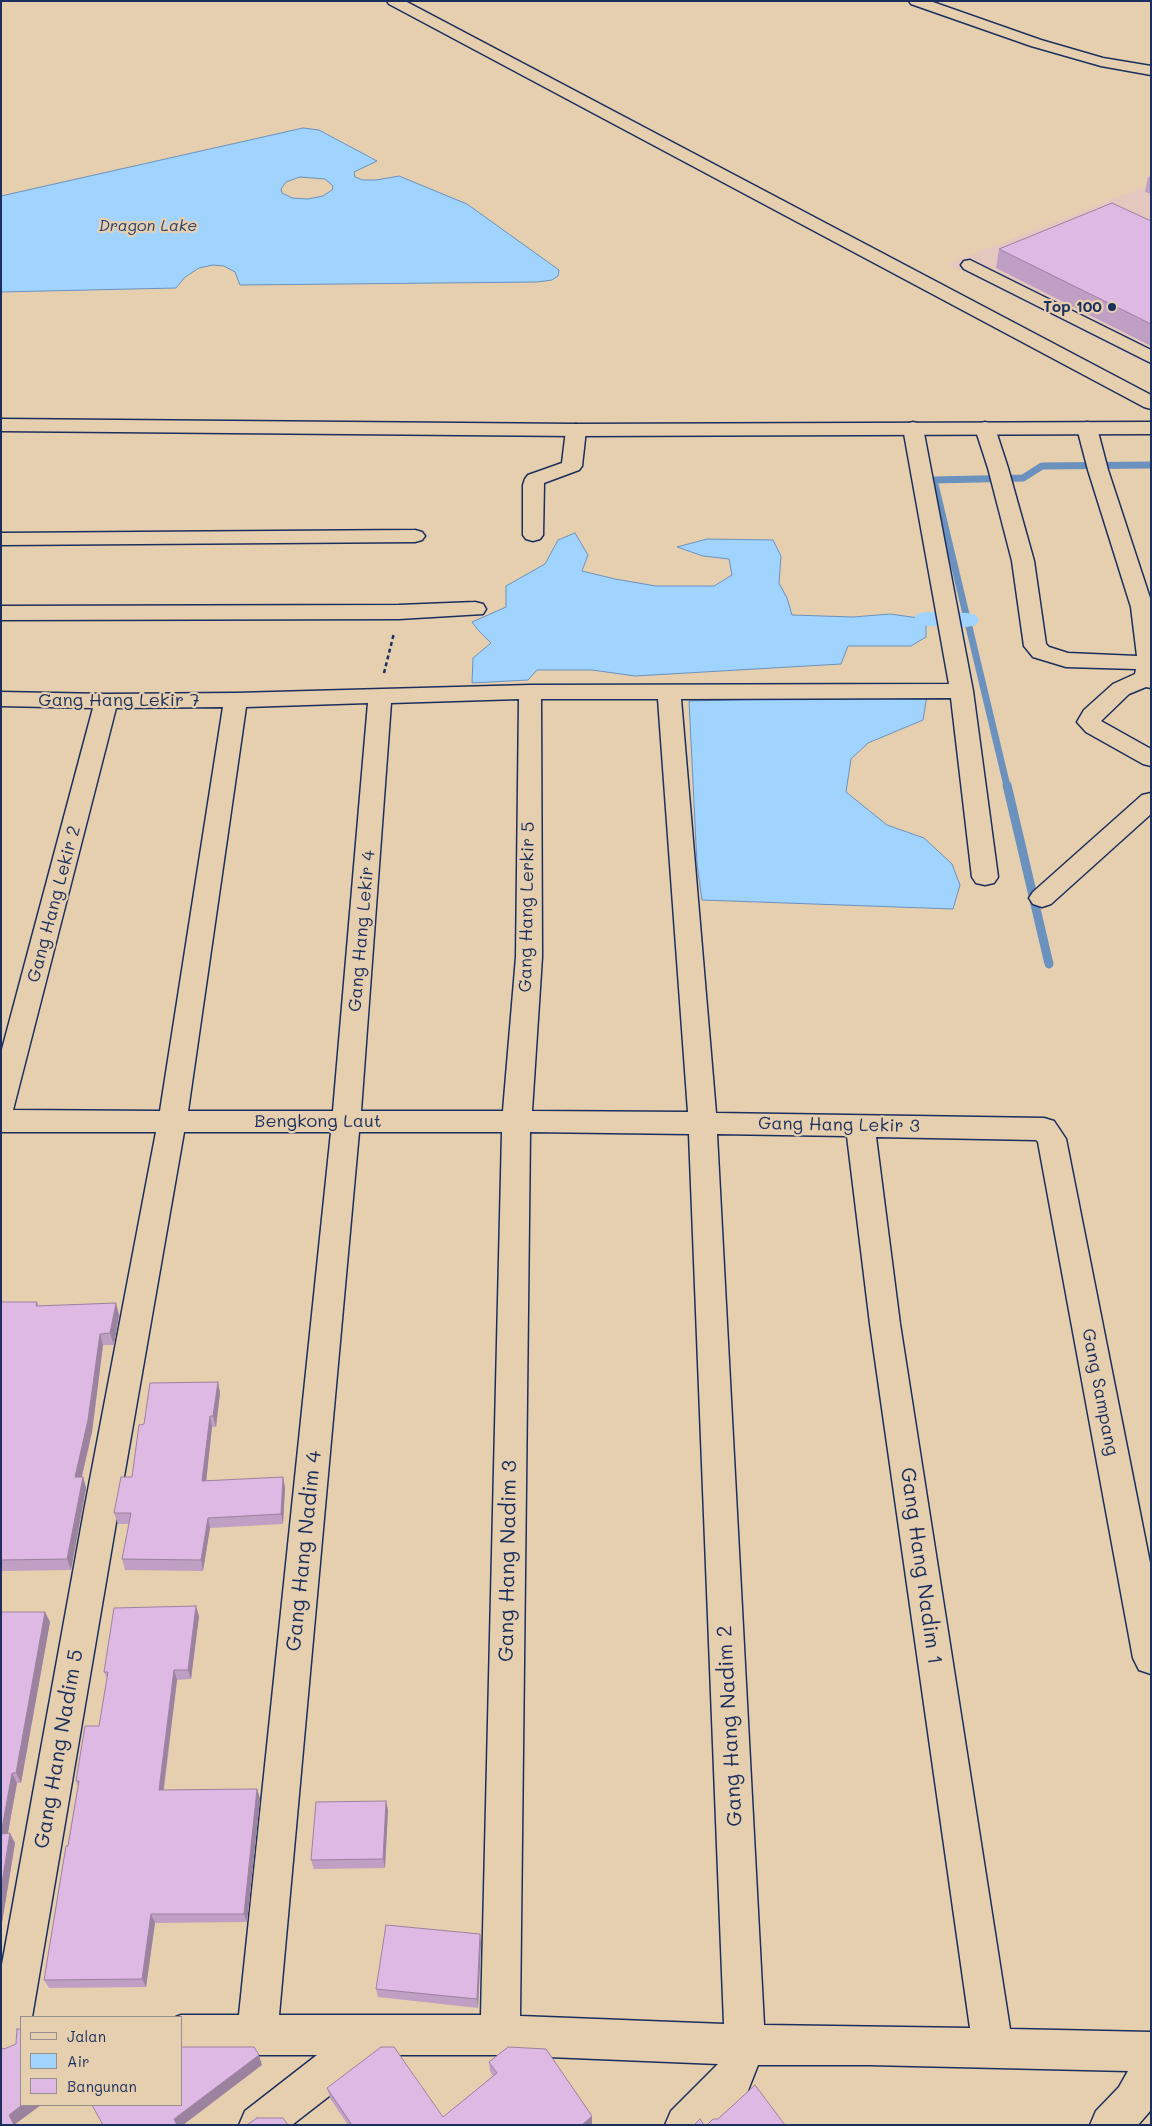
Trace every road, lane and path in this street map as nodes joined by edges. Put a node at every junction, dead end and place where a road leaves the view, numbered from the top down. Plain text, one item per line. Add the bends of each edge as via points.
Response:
1 (394, 1) edge
2 (916, 1) edge
3 (1151, 71) edge
4 (970, 265) dead end
5 (1151, 358) edge
6 (1151, 403) edge
7 (1, 424) edge
8 (913, 428) junction
9 (984, 428) junction
10 (1087, 428) junction
11 (1151, 428) edge
12 (576, 430) junction
13 (533, 535) dead end
14 (415, 536) dead end
15 (1, 539) edge
16 (1129, 567) junction
17 (1151, 567) edge
18 (475, 609) dead end
19 (1146, 609) edge
20 (1, 612) edge
21 (399, 612) junction
22 (1148, 674) edge
23 (962, 691) junction
24 (530, 692) junction
25 (669, 692) junction
26 (380, 696) junction
27 (1, 699) edge
28 (236, 700) junction
29 (106, 701) junction
30 (1151, 759) edge
31 (1151, 800) edge
32 (985, 877) dead end
33 (1042, 898) dead end
34 (1, 1107) edge
35 (346, 1120) junction
36 (1, 1121) edge
37 (172, 1122) junction
38 (516, 1122) junction
39 (635, 1122) joint
40 (703, 1123) junction
41 (860, 1125) junction
42 (1044, 1129) joint
43 (1151, 1658) edge
44 (500, 2018) junction
45 (257, 2035) junction
46 (182, 2036) edge
47 (374, 2036) junction
48 (11, 2037) edge
49 (745, 2046) junction
50 (993, 2048) junction
51 (1151, 2052) edge
52 (1151, 2070) edge
53 (259, 2125) edge
54 (685, 2125) edge
55 (1110, 2125) edge

1 - 6 street
2 - 3 street via 1091,59
4 - 5 street
7 - 12 street
8 - 9 street
8 - 12 street
8 - 23 street
9 - 10 street
9 - 22 street via 1023,561 1035,646 1041,652 1066,660
10 - 11 street
10 - 16 street
12 - 13 street via 572,466 535,479
14 - 15 street
16 - 17 street
16 - 19 street
18 - 21 street
19 - 22 street
20 - 21 street
21 - 26 path
22 - 30 street via 1121,689 1092,714 1090,722
23 - 25 street, Gang Hang Lekir 7
23 - 32 street
24 - 25 street, Gang Hang Lekir 7
24 - 26 street, Gang Hang Lekir 7
24 - 38 street, Gang Hang Lerkir 5 via 529,957
25 - 40 street, Gang Hang Nadim 2
26 - 28 street, Gang Hang Lekir 7
26 - 35 street, Gang Hang Lekir 4
27 - 29 street, Gang Hang Lekir 7
28 - 29 street, Gang Hang Lekir 7
28 - 37 street, Gang Hang Nadim 5
29 - 34 street, Gang Hang Lekir 2
31 - 33 street
35 - 37 street, Bengkong Laut
35 - 38 street, Bengkong Laut
35 - 45 street, Gang Hang Nadim 4
36 - 37 street, Bengkong Laut
37 - 48 street, Gang Hang Nadim 5 via 101,1511
38 - 39 street, Bengkong Laut
38 - 44 street, Gang Hang Nadim 3
39 - 40 street, Gang Hang Lekir 3
40 - 41 street, Gang Hang Lekir 3
40 - 49 street, Gang Hang Nadim 2
41 - 42 street, Gang Hang Lekir 3
41 - 50 street, Gang Hang Nadim 1 via 885,1324
42 - 43 street, Gang Sampang via 1052,1139
44 - 47 street
44 - 49 street
45 - 46 street
45 - 47 street
47 - 53 street
49 - 50 street
49 - 54 street via 733,2079
50 - 51 street
52 - 55 street via 1134,2102

